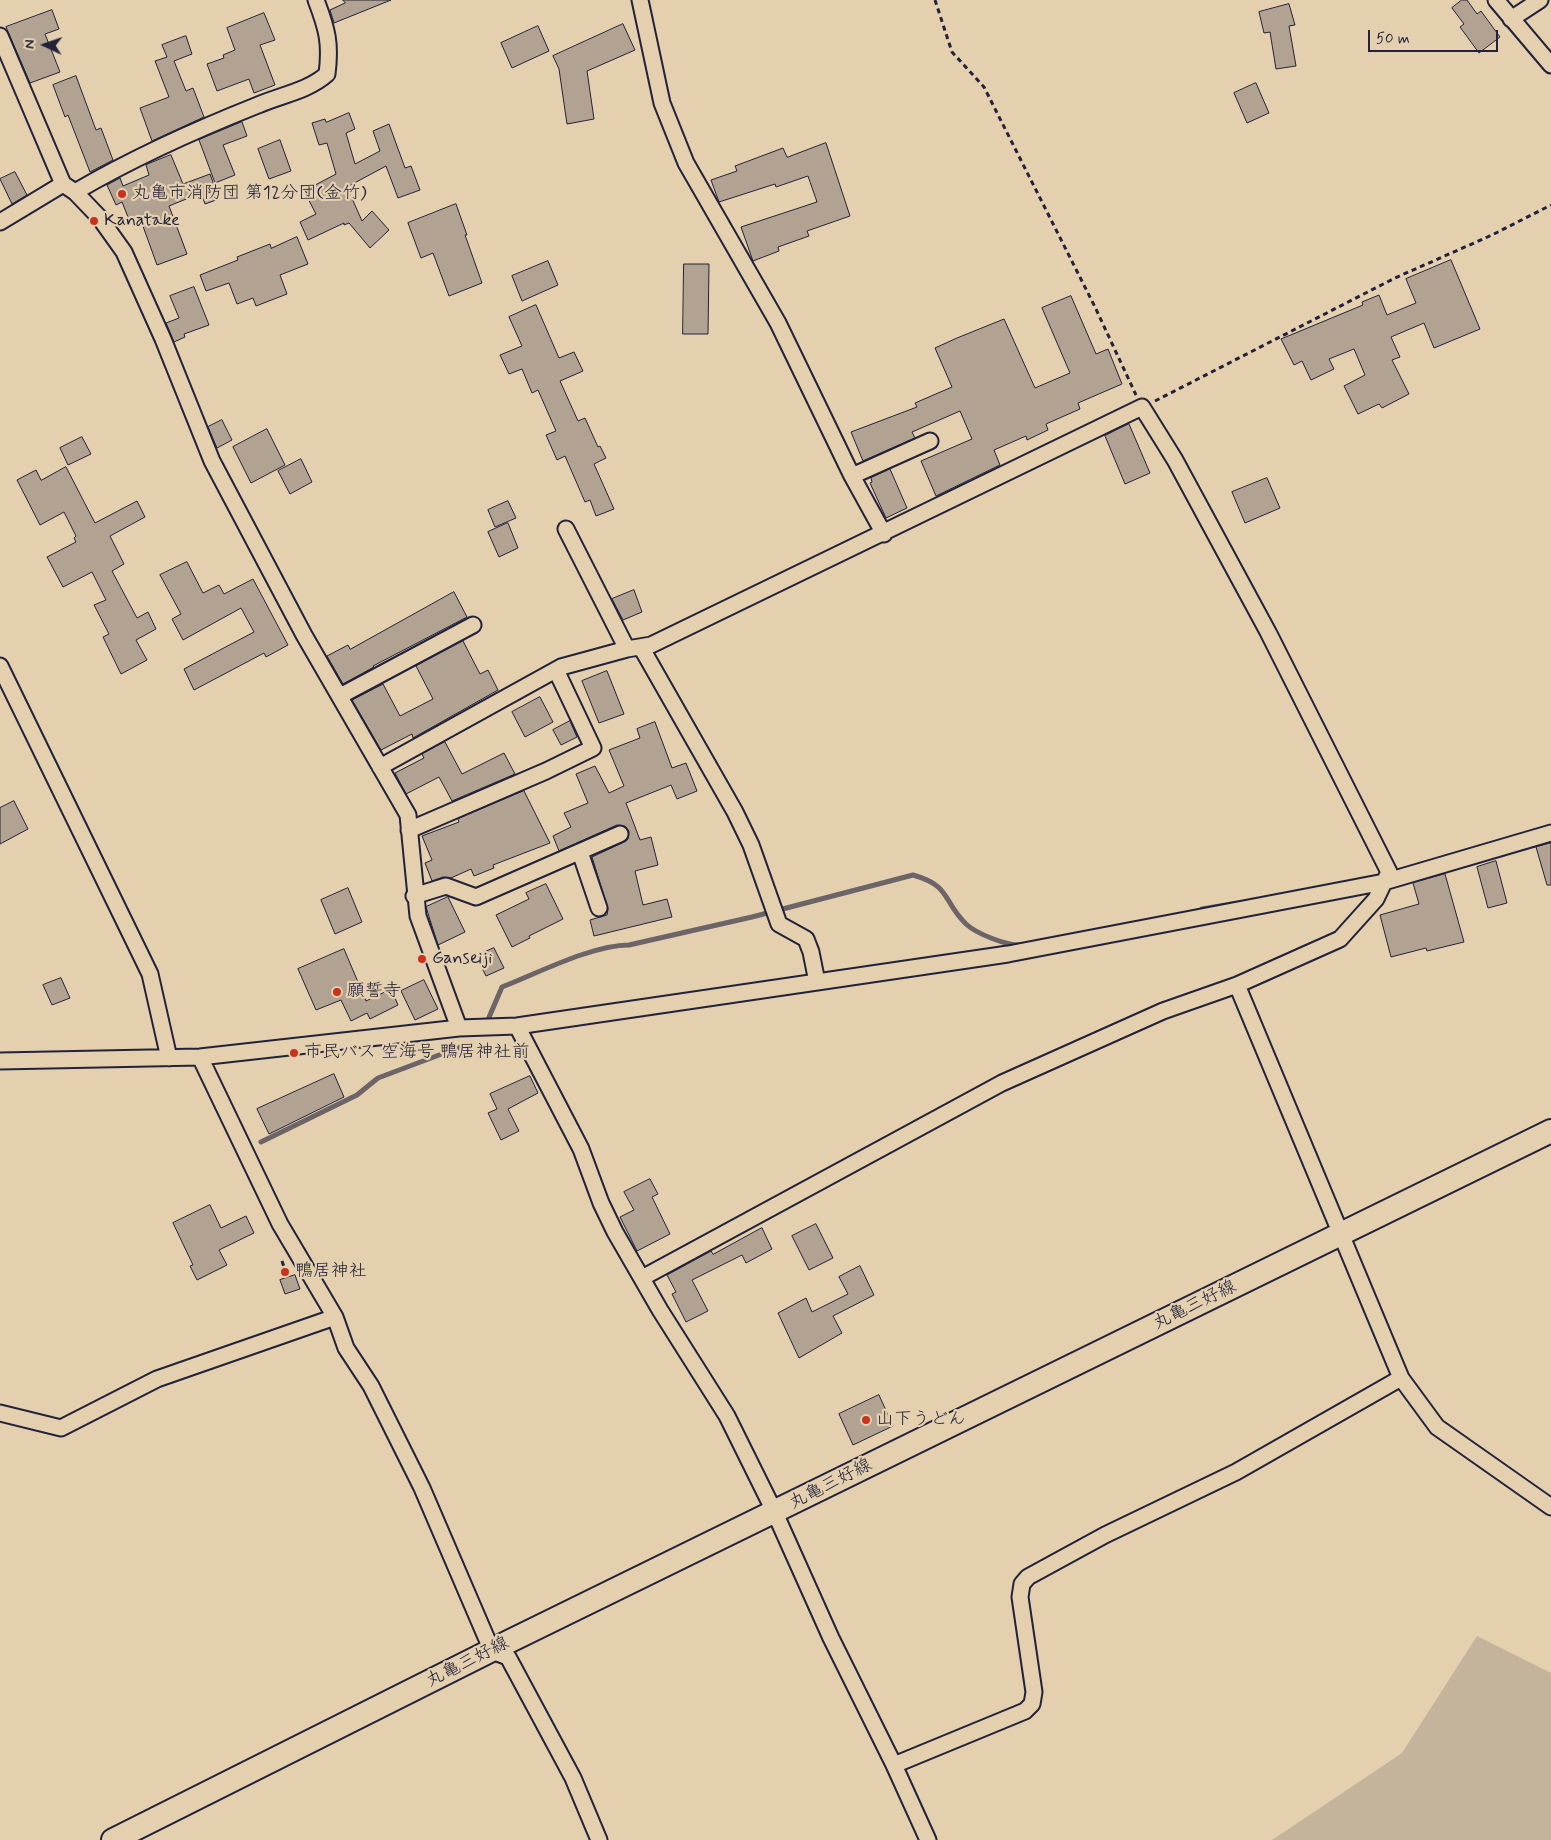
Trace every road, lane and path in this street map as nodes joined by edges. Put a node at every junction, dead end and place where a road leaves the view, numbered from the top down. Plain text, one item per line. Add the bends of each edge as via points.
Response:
1 (316, 0) edge
2 (640, 0) edge
3 (935, 0) edge
4 (1496, 0) edge
5 (1540, 0) edge
6 (1510, 18) junction
7 (0, 36) edge
8 (1551, 65) edge
9 (69, 188) junction
10 (1551, 205) edge
11 (0, 222) edge
12 (1142, 407) junction
13 (930, 440) dead end
14 (852, 476) junction
15 (566, 529) dead end
16 (884, 534) junction
17 (472, 625) dead end
18 (634, 648) junction
19 (0, 666) edge
20 (556, 670) junction
21 (340, 696) junction
22 (380, 767) junction
23 (409, 830) junction
24 (1551, 833) edge
25 (620, 834) dead end
26 (580, 852) junction
27 (1386, 877) junction
28 (414, 896) junction
29 (599, 908) dead end
30 (817, 982) junction
31 (1237, 985) junction
32 (517, 1026) junction
33 (459, 1028) junction
34 (169, 1058) junction
35 (200, 1058) junction
36 (0, 1061) edge
37 (1551, 1131) edge
38 (1340, 1236) junction
39 (642, 1278) junction
40 (335, 1317) junction
41 (1401, 1378) junction
42 (0, 1413) edge
43 (1551, 1507) edge
44 (775, 1513) junction
45 (492, 1652) junction
46 (894, 1765) junction
47 (112, 1840) edge
48 (599, 1840) edge
49 (928, 1840) edge

1 - 9 street via 330,50 327,74 315,85 258,105
2 - 14 street via 662,103 686,162 778,323
3 - 12 path via 952,52 984,87
4 - 6 street
5 - 6 street
6 - 8 street
7 - 9 street
9 - 11 street
9 - 21 street via 99,217 124,252 212,462
10 - 12 path via 1395,278
12 - 16 street
12 - 27 street via 1175,460 1268,632
13 - 14 street
14 - 16 street
15 - 18 street
16 - 18 street via 650,645
17 - 21 street
18 - 20 street
18 - 30 street via 734,812 751,845 779,924 806,939
19 - 34 street via 150,974
20 - 22 street
20 - 23 street via 592,748
21 - 22 street
22 - 23 street via 408,815
23 - 28 street
24 - 27 street
25 - 26 street
26 - 28 street via 476,897 446,886
26 - 29 street
27 - 30 street via 1008,954
27 - 31 street via 1376,899 1340,939
28 - 33 street via 430,953
30 - 32 street
31 - 38 street
31 - 39 street via 1162,1011 1002,1084
32 - 33 street
32 - 39 street via 581,1149 601,1203
33 - 35 street
34 - 35 street
34 - 36 street
35 - 40 street via 280,1224
37 - 38 main road, 丸亀三好線
38 - 41 street
38 - 44 main road, 丸亀三好線
39 - 44 street via 727,1416
40 - 42 street via 157,1379 61,1428
40 - 45 street via 346,1348 371,1386 422,1488
41 - 43 street via 1437,1427
41 - 46 street via 1236,1472 1105,1535 1028,1577 1022,1584 1020,1597 1034,1692 1032,1704 1024,1711
44 - 45 main road, 丸亀三好線
44 - 46 street via 831,1638
45 - 47 main road, 丸亀三好線
45 - 48 street via 508,1657 573,1778
46 - 49 street

